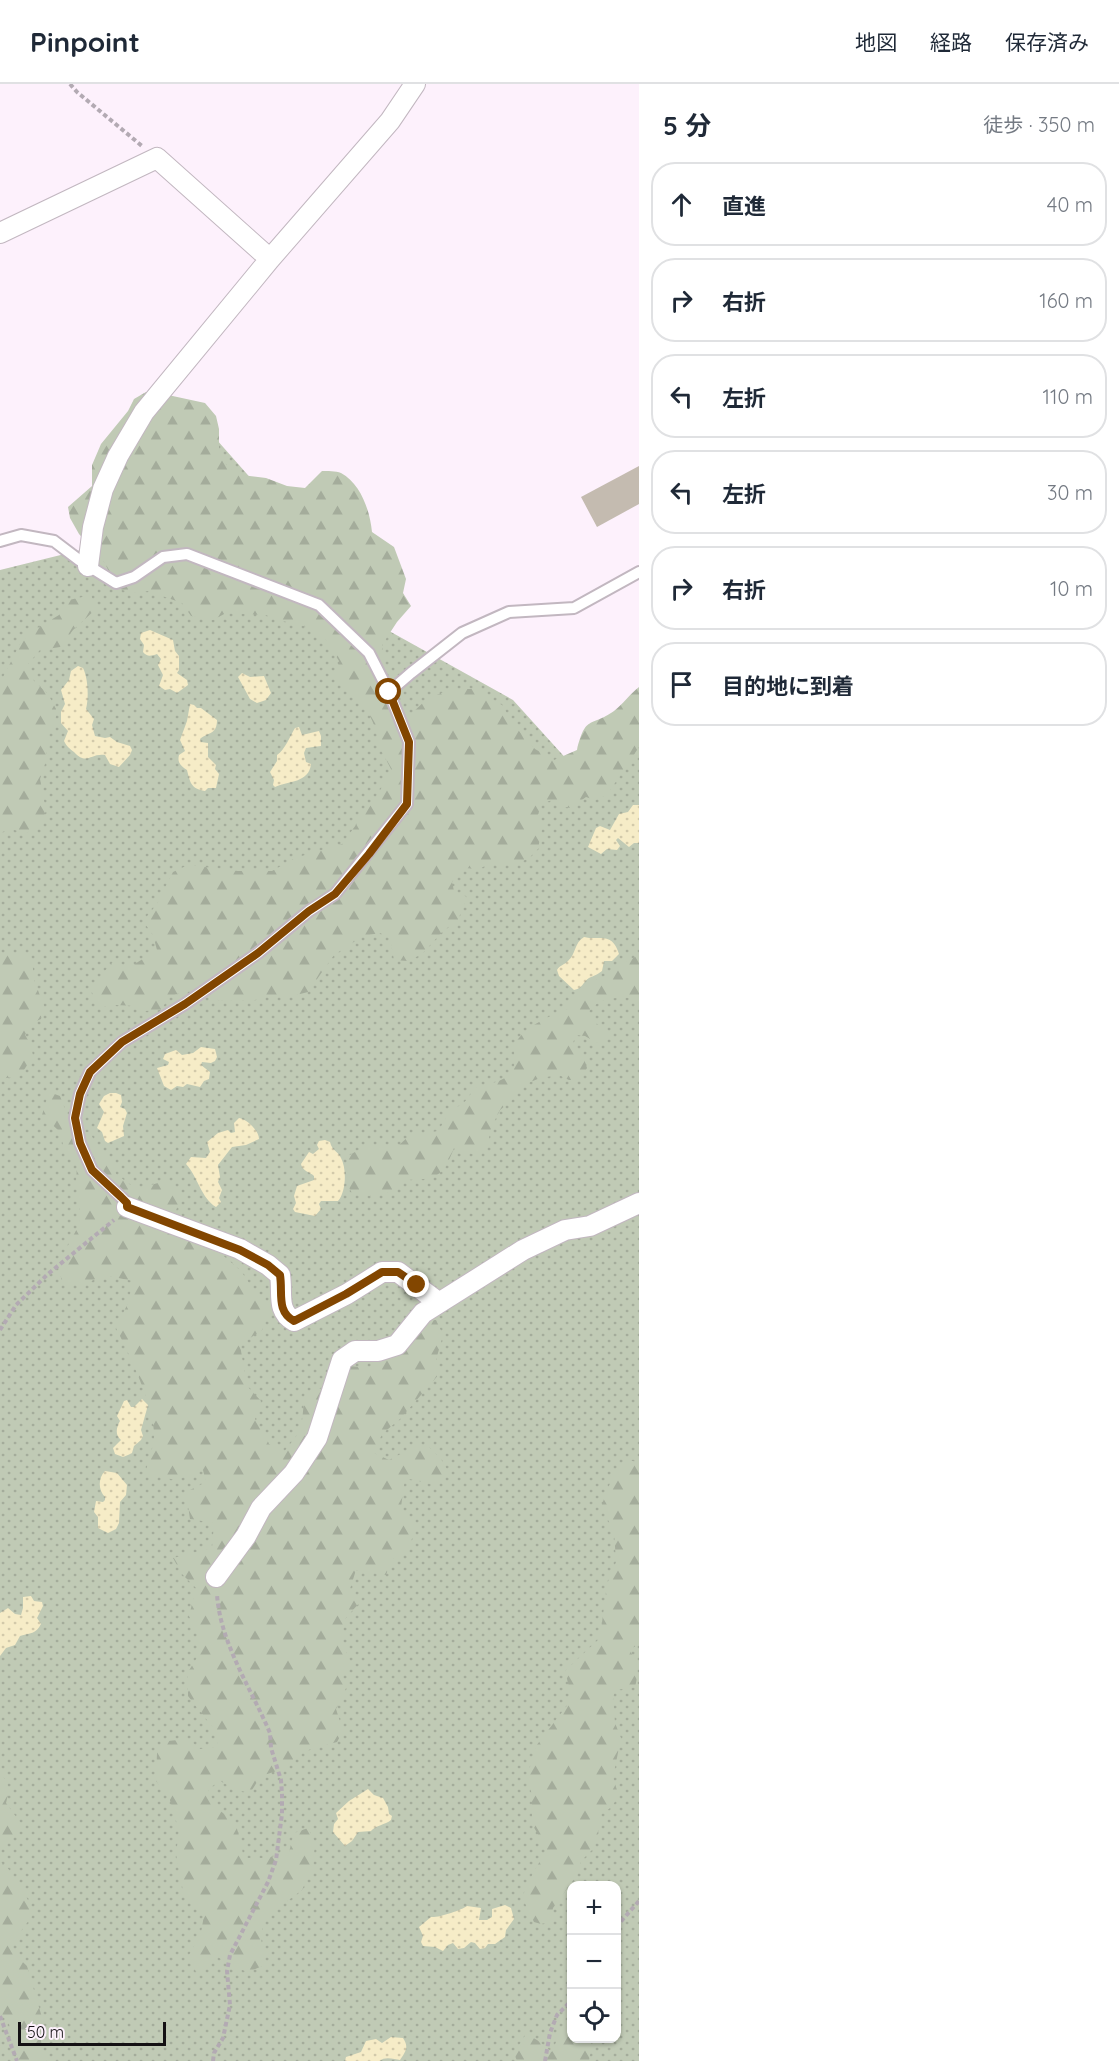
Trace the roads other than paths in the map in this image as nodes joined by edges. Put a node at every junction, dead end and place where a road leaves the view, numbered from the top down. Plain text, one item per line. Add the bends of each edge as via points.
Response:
1 (415, 84) edge
2 (0, 233) edge
3 (270, 259) junction
4 (0, 541) edge
5 (88, 566) junction
6 (639, 572) edge
7 (389, 692) junction
8 (639, 1203) edge
9 (127, 1207) joint
10 (438, 1302) junction
11 (216, 1577) road end

1 - 3 street via 390,120
2 - 3 street via 157,158
3 - 5 street via 144,412 104,489 93,527
4 - 5 lane via 21,535 54,541
5 - 7 lane via 116,583 134,577 163,557 187,554 319,606 369,653
6 - 7 lane via 574,608 509,612 462,633
7 - 9 lane via 409,742 407,804 369,854 335,894 185,1004 122,1042 90,1072 75,1118 80,1143 92,1170
8 - 10 street via 523,1250
9 - 10 street via 240,1250 268,1265 280,1275 282,1311 294,1321 382,1272 398,1272
10 - 11 street via 423,1313 397,1345 378,1351 355,1351 342,1360 316,1438 294,1473 261,1508

